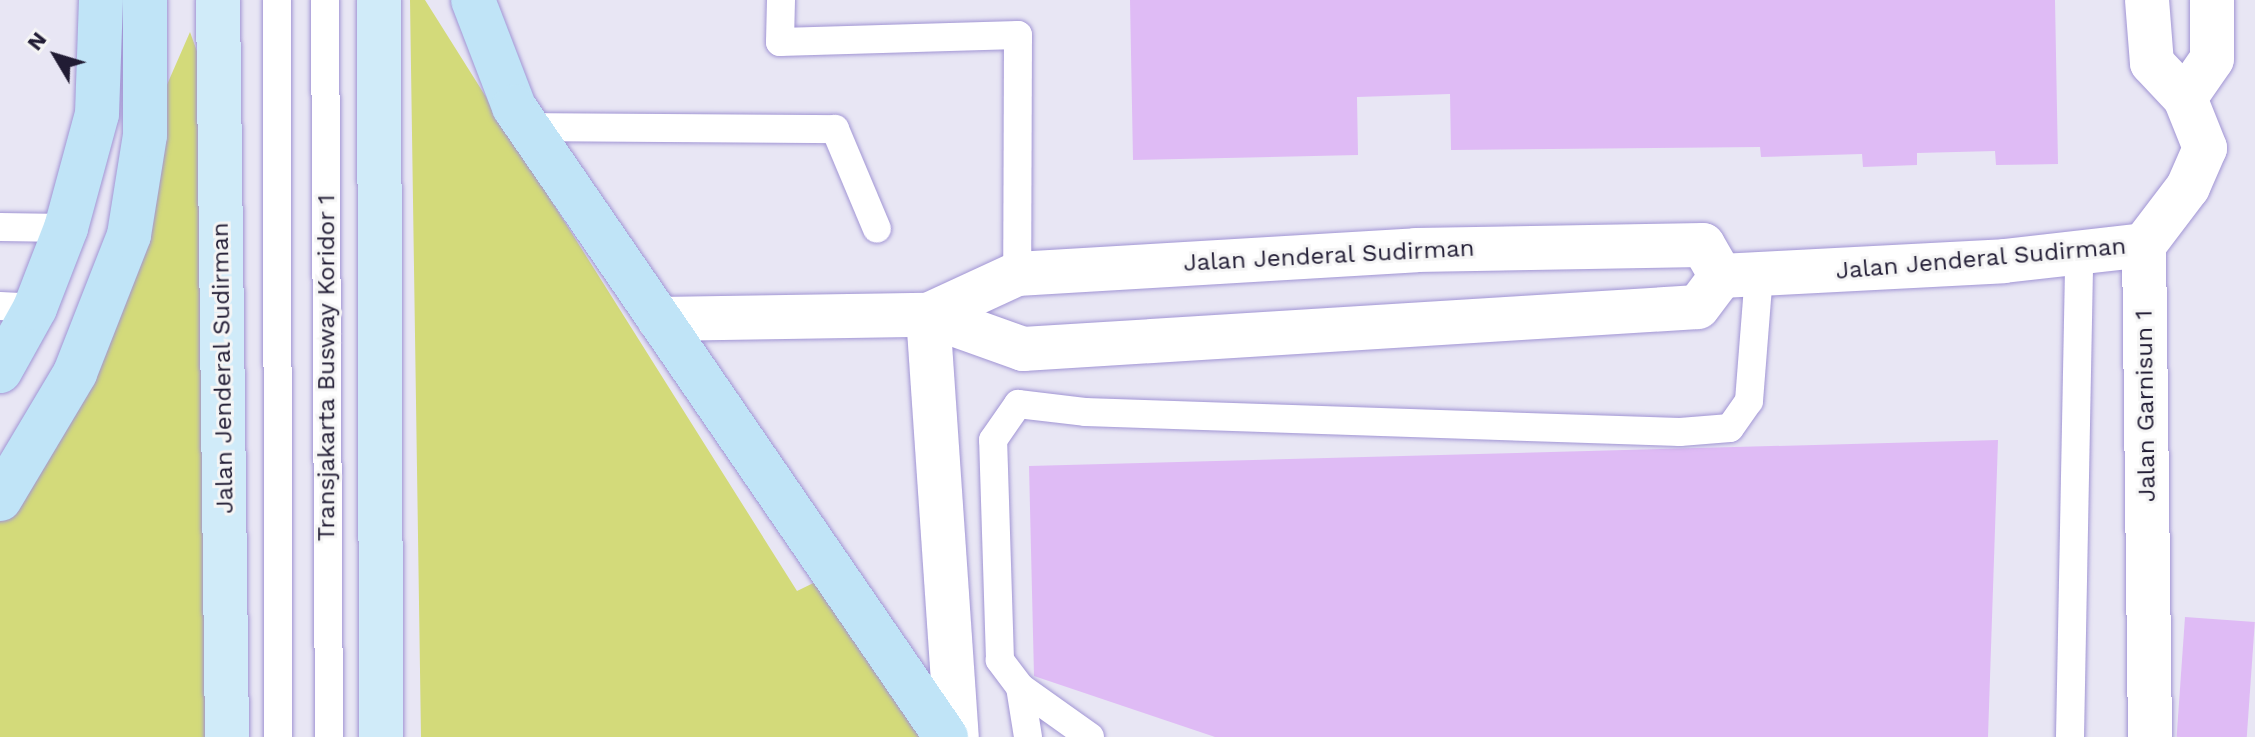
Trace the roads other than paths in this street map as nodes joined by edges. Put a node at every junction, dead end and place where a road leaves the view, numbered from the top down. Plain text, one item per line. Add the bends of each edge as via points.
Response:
1 (101, 0) edge
2 (145, 0) edge
3 (218, 0) edge
4 (277, 0) edge
5 (325, 0) edge
6 (379, 0) edge
7 (473, 0) edge
8 (781, 0) edge
9 (2147, 0) edge
10 (2212, 0) edge
11 (2185, 98) junction
12 (529, 127) junction
13 (0, 227) edge
14 (66, 228) junction
15 (877, 229) dead end
16 (2144, 245) junction
17 (2079, 253) junction
18 (1017, 274) junction
19 (1740, 276) junction
20 (17, 307) edge
21 (928, 315) junction
22 (659, 319) junction
23 (0, 371) edge
24 (0, 499) edge
25 (1020, 687) junction
26 (227, 737) edge
27 (278, 737) edge
28 (329, 737) edge
29 (381, 737) edge
30 (946, 737) edge
31 (957, 737) edge
32 (1028, 737) edge
33 (1090, 737) edge
34 (2070, 737) edge
35 (2150, 737) edge

1 - 14 highway via 97,114
2 - 24 highway via 145,135 129,235 75,373
3 - 26 main road, Jalan Jenderal Sudirman
4 - 27 lane, Transjakarta Busway Koridor 1
5 - 28 lane, Transjakarta Busway Koridor 1
6 - 29 main road
7 - 12 highway via 514,107
8 - 18 lane via 780,42 1018,35
9 - 11 street via 2152,63
10 - 11 street via 2212,59
11 - 16 street via 2203,133 2201,164
12 - 15 lane via 835,129
12 - 22 highway
13 - 14 lane
14 - 20 highway
16 - 17 street, Jalan Jenderal Sudirman
16 - 35 street, Jalan Garnisun 1
17 - 19 street, Jalan Jenderal Sudirman
17 - 34 lane
18 - 19 street, Jalan Jenderal Sudirman via 1416,250 1666,244 1703,245
18 - 21 street, Jalan Jenderal Sudirman
19 - 21 street, Jalan Jenderal Sudirman via 1698,307 1023,349
19 - 25 lane via 1749,401 1730,438 1085,412 1018,404 993,440 1000,660
20 - 23 highway
21 - 22 street, Jalan Jenderal Sudirman
21 - 31 street
22 - 30 highway
25 - 32 lane
25 - 33 lane

